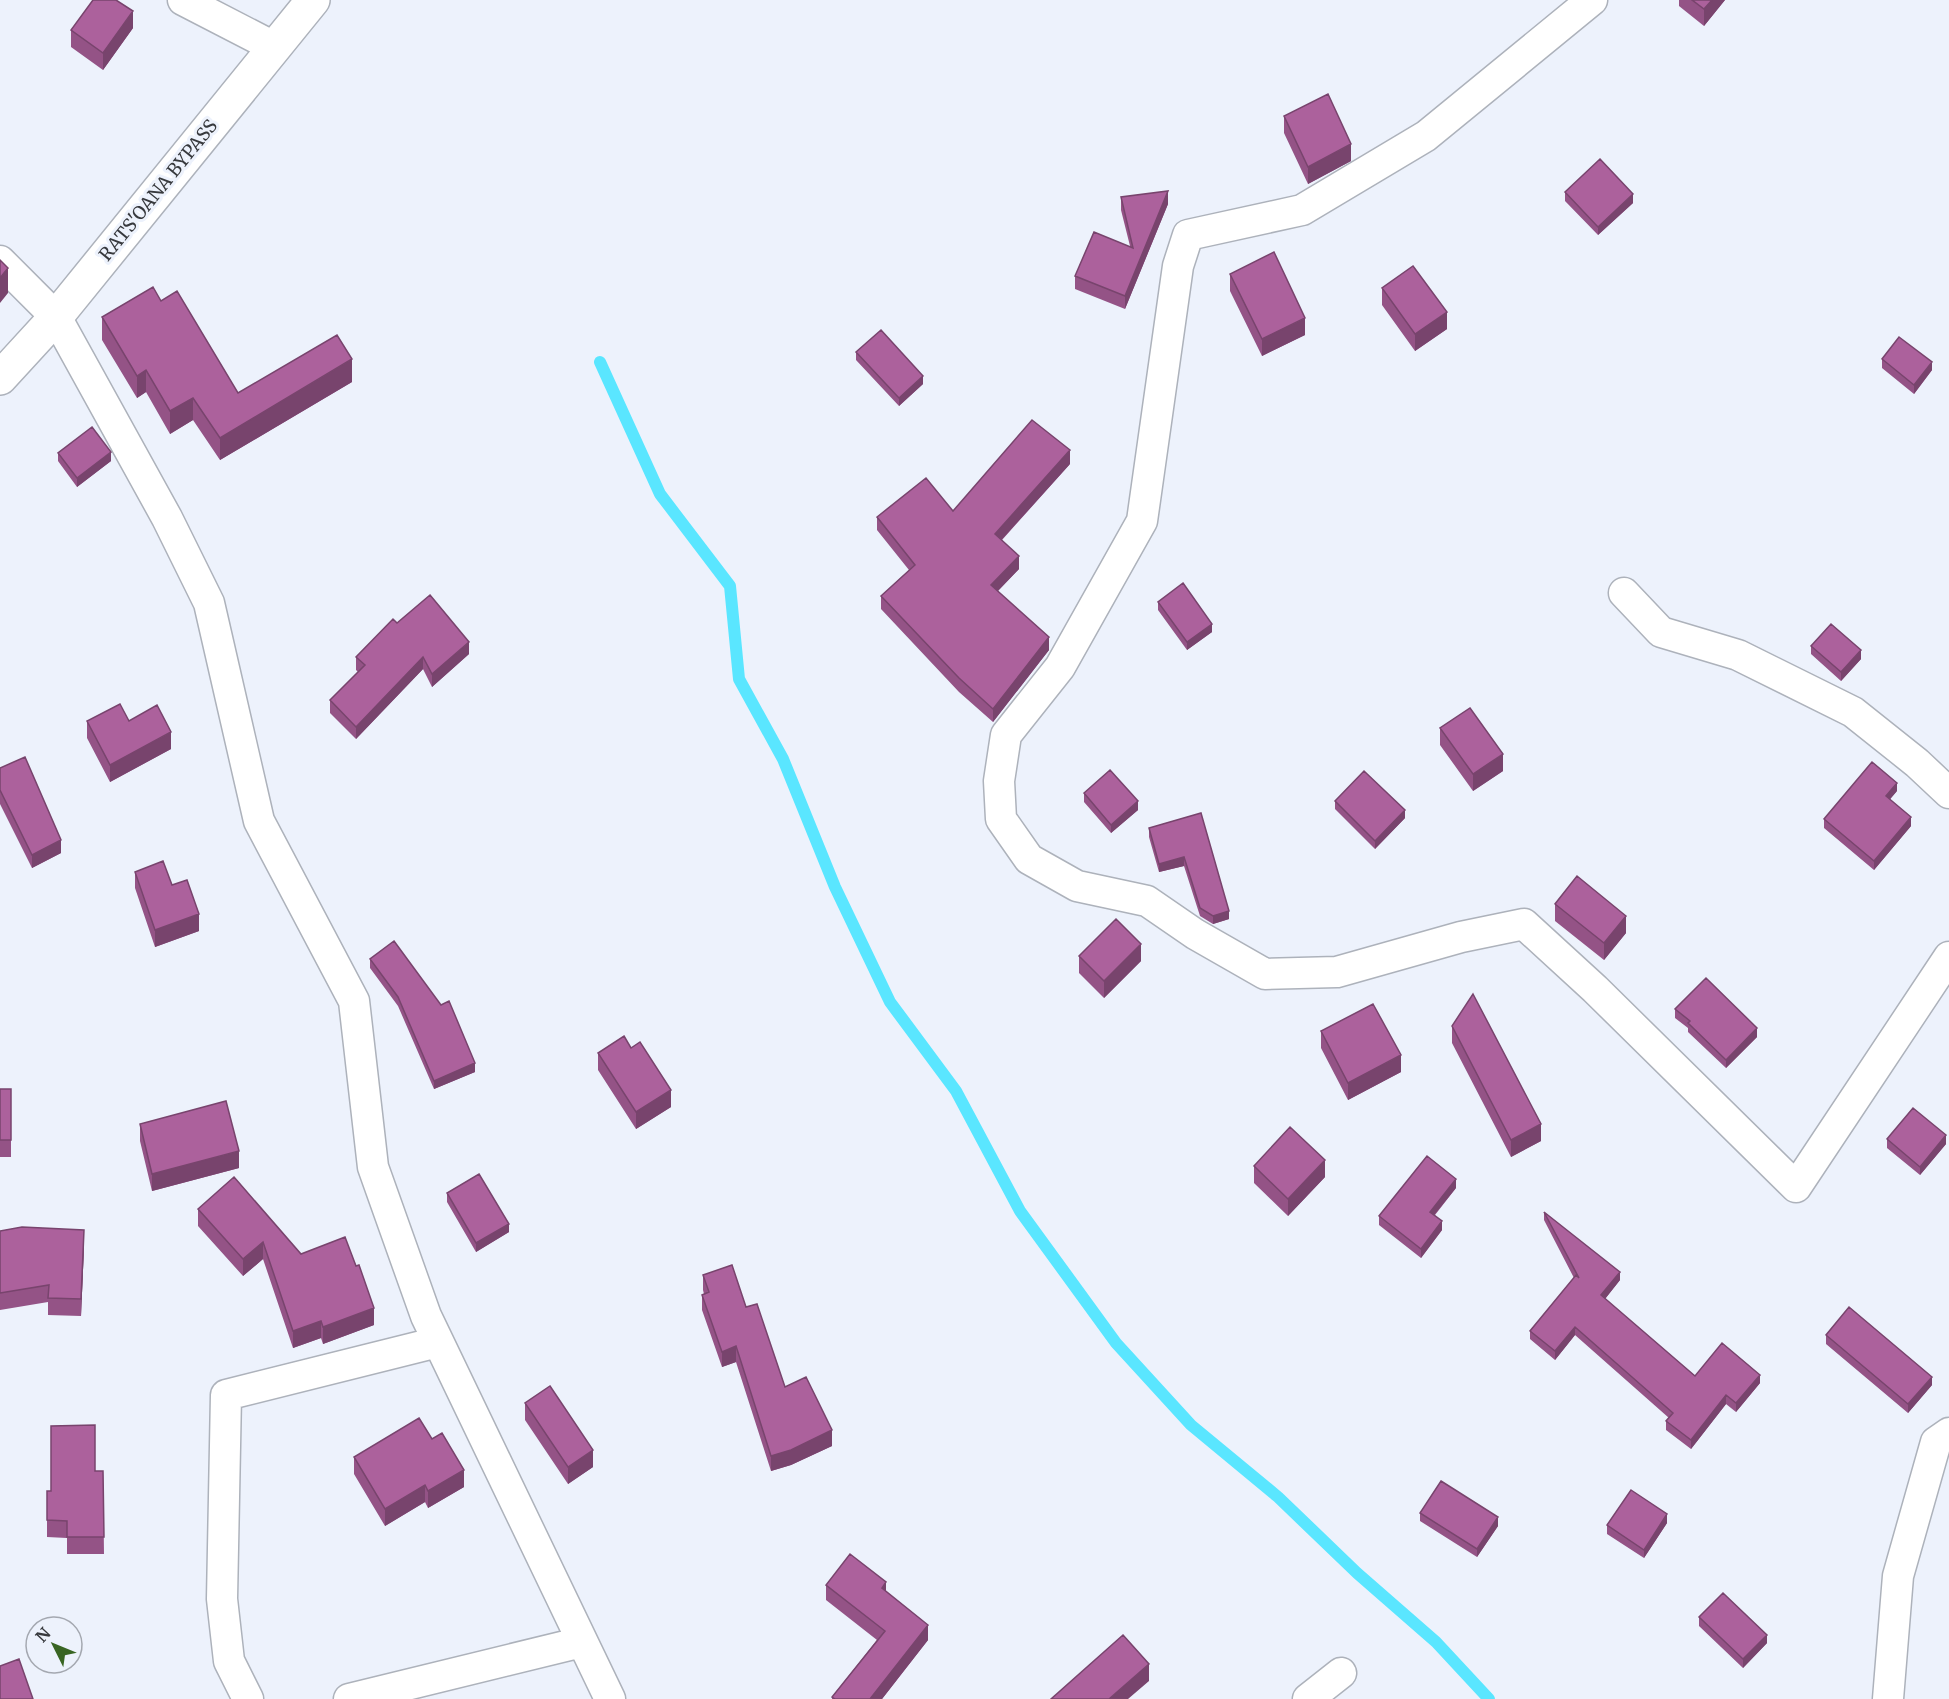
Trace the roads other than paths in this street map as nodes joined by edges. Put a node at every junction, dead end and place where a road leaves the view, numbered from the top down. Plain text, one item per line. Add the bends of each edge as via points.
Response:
1 (183, 0) edge
2 (313, 0) edge
3 (1592, 0) edge
4 (274, 47) junction
5 (0, 261) edge
6 (56, 317) junction
7 (0, 378) edge
8 (1623, 593) dead end
9 (1949, 793) edge
10 (1949, 957) edge
11 (438, 1342) junction
12 (1949, 1433) edge
13 (582, 1642) junction
14 (1341, 1673) dead end
15 (248, 1699) edge
16 (350, 1699) edge
17 (610, 1699) edge
18 (1308, 1699) edge
19 (1888, 1699) edge

1 - 4 street
2 - 4 street, RATS'OANA BYPASS
3 - 10 street via 1426,136 1302,210 1188,235 1178,266 1142,521 1060,667 1006,735 999,781 1001,819 1029,859 1077,886 1147,900 1265,974 1337,972 1461,937 1524,924 1595,988 1796,1187
4 - 6 street, RATS'OANA BYPASS
5 - 6 street
6 - 7 street, RATS'OANA BYPASS
6 - 11 street via 167,518 209,603 259,821 354,1001 373,1167
8 - 9 street via 1661,632 1738,655 1853,712
11 - 13 street
11 - 15 street via 226,1395 222,1599 229,1661
12 - 19 street via 1936,1442 1898,1576
13 - 16 street
13 - 17 street
14 - 18 street

